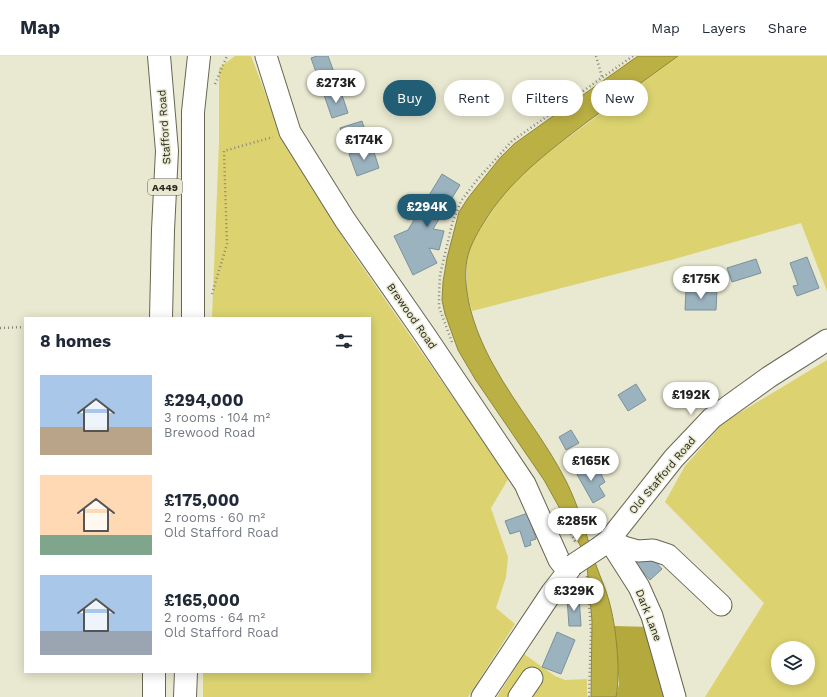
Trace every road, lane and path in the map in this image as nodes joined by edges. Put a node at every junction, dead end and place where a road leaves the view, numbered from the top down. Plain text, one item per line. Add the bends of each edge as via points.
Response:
1 (159, 56) edge
2 (199, 56) edge
3 (266, 56) edge
4 (596, 56) edge
5 (633, 56) edge
6 (602, 77) junction
7 (290, 132) junction
8 (447, 244) dead end
9 (209, 297) dead end
10 (161, 317) edge
11 (193, 317) edge
12 (24, 327) edge
13 (0, 328) edge
14 (827, 340) edge
15 (605, 544) junction
16 (570, 568) junction
17 (721, 605) dead end
18 (154, 673) edge
19 (186, 673) edge
20 (532, 678) dead end
21 (154, 697) edge
22 (185, 697) edge
23 (482, 697) edge
24 (519, 697) edge
25 (675, 697) edge

1 - 10 highway, Stafford Road / A449 via 167,151
2 - 11 highway, A449 via 193,112
3 - 7 street, Brewood Road
4 - 6 path
5 - 6 path
6 - 8 path via 534,124 512,141 493,161 461,201
7 - 9 path via 224,151 227,244
7 - 16 street, Brewood Road via 345,220 525,484 559,560
12 - 13 path
14 - 15 street, Old Stafford Road via 712,418 674,458
15 - 16 street, Old Stafford Road, bridge
15 - 17 street via 668,554
15 - 25 street, Dark Lane via 639,587 652,616
16 - 23 street
18 - 21 highway
19 - 22 highway
20 - 24 street

